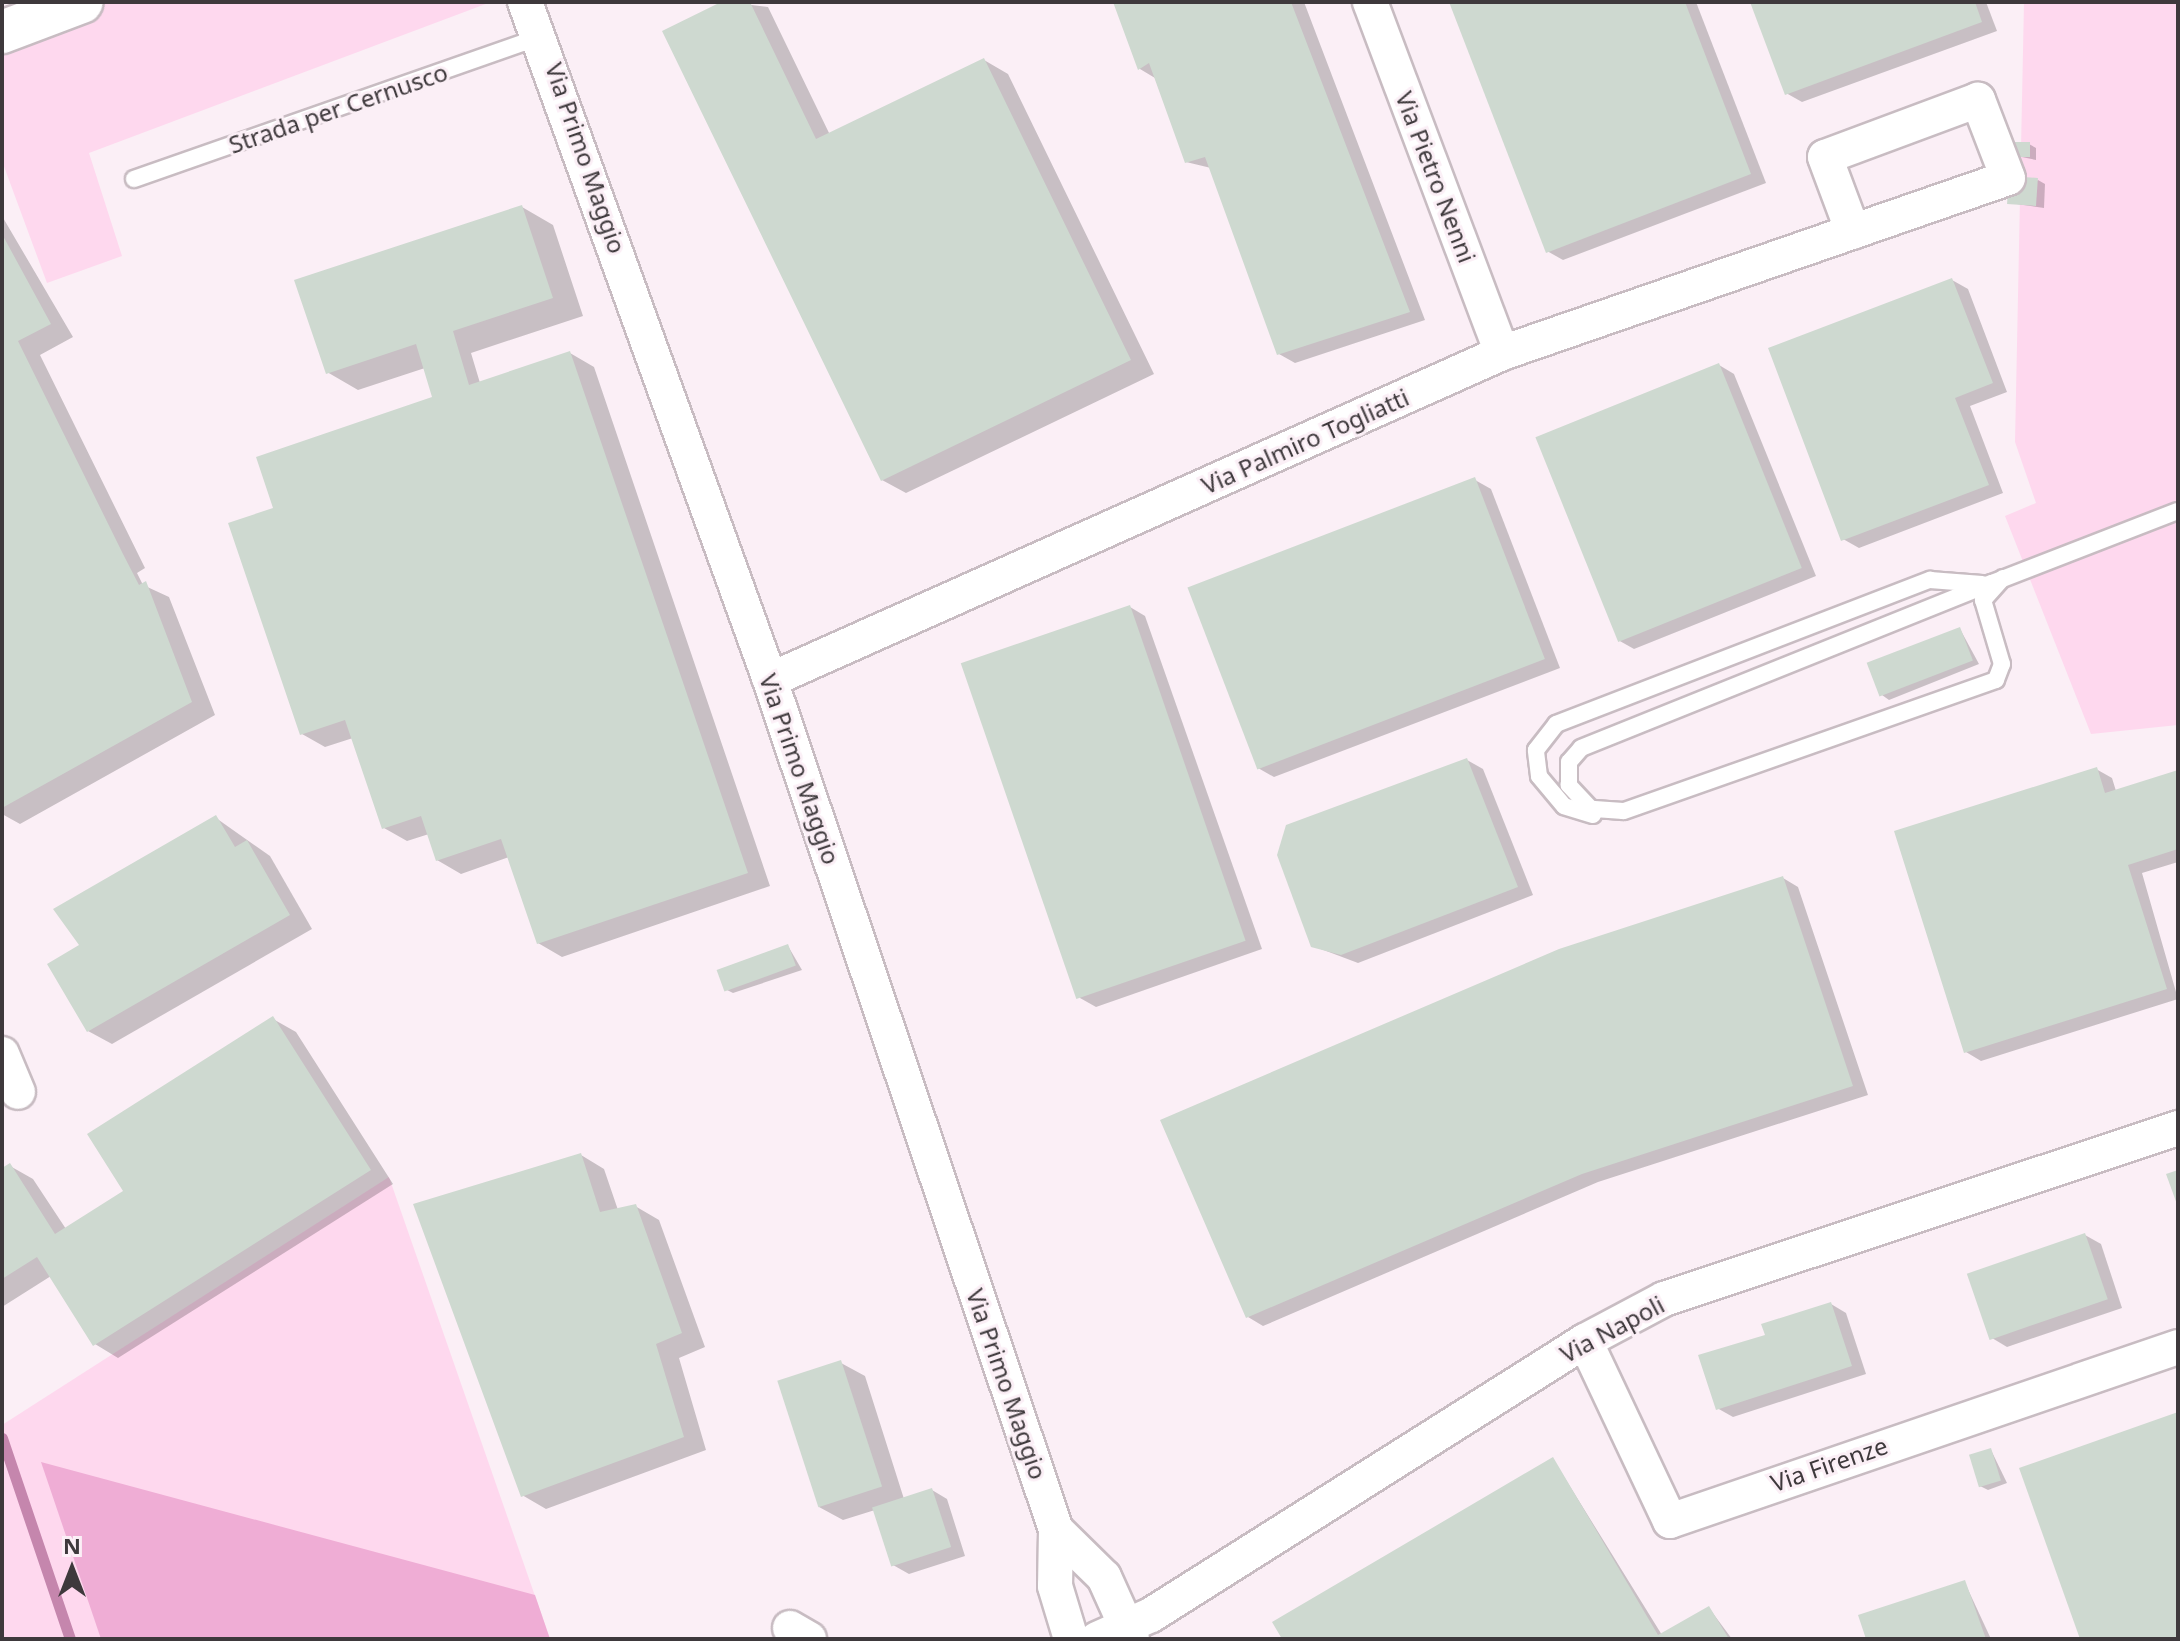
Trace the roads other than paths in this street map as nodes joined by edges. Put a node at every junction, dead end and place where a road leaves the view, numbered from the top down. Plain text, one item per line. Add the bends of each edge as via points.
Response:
1 (82, 2) edge
2 (1370, 2) edge
3 (535, 13) edge
4 (2, 32) edge
5 (134, 179) dead end
6 (1853, 232) junction
7 (1502, 353) junction
8 (2178, 511) edge
9 (1997, 580) junction
10 (770, 680) junction
11 (1623, 811) junction
12 (2, 1054) edge
13 (18, 1092) dead end
14 (2178, 1128) edge
15 (1585, 1341) junction
16 (2178, 1347) edge
17 (1056, 1530) junction
18 (1130, 1632) edge
19 (1071, 1639) edge
20 (1097, 1639) edge

1 - 4 street
2 - 7 street, Via Pietro Nenni
3 - 5 lane, Strada per Cernusco
3 - 10 street, Via Primo Maggio
6 - 6 street, Via Palmiro Togliatti via 1825,157 1978,100 2008,178
6 - 7 street, Via Palmiro Togliatti
7 - 10 street, Via Palmiro Togliatti
8 - 9 lane
9 - 11 lane via 1983,600 2002,664 1996,680
9 - 11 lane via 1578,751 1567,771 1574,793 1596,810
9 - 11 lane via 1930,580 1545,732 1535,763 1555,799 1588,815
10 - 17 street, Via Primo Maggio
12 - 13 street
14 - 15 street, Via Napoli via 1664,1299
15 - 16 street, Via Firenze via 1670,1521
15 - 18 street, Via Napoli
17 - 18 street, Via Primo Maggio via 1099,1571
17 - 19 street, Via Primo Maggio via 1055,1586
18 - 20 street, Via Napoli

